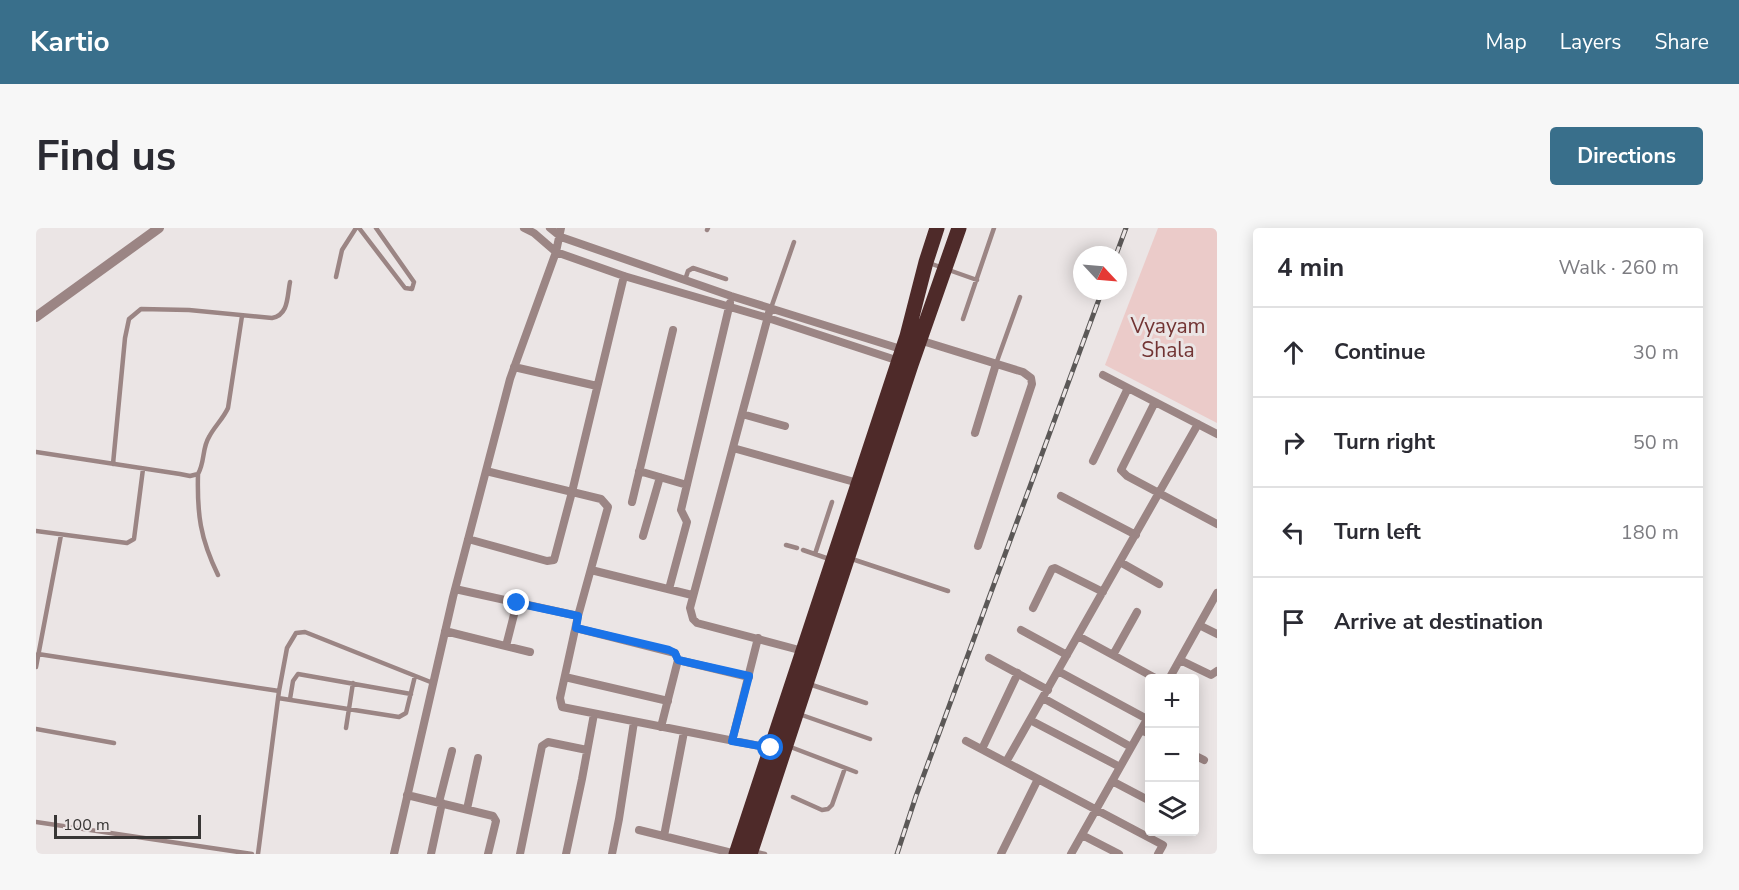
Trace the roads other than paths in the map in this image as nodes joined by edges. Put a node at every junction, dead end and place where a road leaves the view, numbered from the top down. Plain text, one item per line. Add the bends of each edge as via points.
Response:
1 (159, 228) edge
2 (358, 228) edge
3 (376, 228) edge
4 (524, 228) edge
5 (550, 228) edge
6 (937, 228) edge
7 (947, 228) edge
8 (959, 228) edge
9 (994, 228) edge
10 (561, 232) edge
11 (794, 242) dead end
12 (556, 252) junction
13 (926, 262) junction
14 (944, 269) junction
15 (624, 276) junction
16 (336, 277) dead end
17 (726, 279) dead end
18 (686, 280) junction
19 (977, 280) junction
20 (290, 282) dead end
21 (731, 296) junction
22 (1020, 297) dead end
23 (729, 307) junction
24 (769, 314) junction
25 (242, 316) junction
26 (36, 317) edge
27 (963, 319) dead end
28 (673, 330) dead end
29 (909, 351) junction
30 (996, 364) junction
31 (514, 367) junction
32 (1103, 375) dead end
33 (597, 386) junction
34 (1128, 388) junction
35 (1155, 402) junction
36 (742, 414) junction
37 (1198, 424) junction
38 (785, 426) dead end
39 (975, 433) dead end
40 (1217, 434) edge
41 (733, 448) junction
42 (36, 452) edge
43 (1093, 461) dead end
44 (113, 464) junction
45 (143, 469) junction
46 (486, 471) junction
47 (639, 471) junction
48 (198, 474) junction
49 (660, 477) junction
50 (858, 483) junction
51 (687, 485) junction
52 (573, 492) junction
53 (1159, 493) junction
54 (1061, 496) dead end
55 (632, 502) dead end
56 (832, 502) dead end
57 (1217, 524) edge
58 (36, 531) edge
59 (62, 535) junction
60 (1136, 535) junction
61 (643, 536) dead end
62 (468, 539) junction
63 (786, 544) dead end
64 (978, 546) dead end
65 (797, 548) dead end
66 (803, 550) dead end
67 (814, 554) junction
68 (838, 557) junction
69 (1120, 562) junction
70 (591, 570) junction
71 (218, 575) dead end
72 (1159, 584) dead end
73 (455, 589) junction
74 (669, 590) junction
75 (948, 591) dead end
76 (1103, 592) junction
77 (692, 596) junction
78 (1216, 598) edge
79 (517, 603) junction
80 (1033, 608) dead end
81 (1137, 612) dead end
82 (578, 616) junction
83 (1199, 625) junction
84 (576, 628) junction
85 (1021, 630) dead end
86 (445, 631) junction
87 (1217, 634) edge
88 (1078, 636) junction
89 (758, 638) junction
90 (506, 646) junction
91 (803, 651) junction
92 (530, 652) dead end
93 (38, 654) junction
94 (1067, 655) junction
95 (1113, 655) junction
96 (990, 658) dead end
97 (678, 660) junction
98 (1180, 660) junction
99 (36, 666) edge
100 (1058, 671) junction
101 (1217, 671) edge
102 (1018, 673) junction
103 (1149, 674) edge
104 (1171, 674) edge
105 (416, 676) junction
106 (749, 676) junction
107 (565, 677) junction
108 (353, 683) junction
109 (433, 683) junction
110 (806, 683) junction
111 (1048, 690) junction
112 (279, 691) junction
113 (411, 694) junction
114 (278, 698) junction
115 (1043, 698) junction
116 (290, 699) junction
117 (668, 701) junction
118 (866, 703) dead end
119 (349, 708) junction
120 (796, 713) junction
121 (594, 714) junction
122 (1145, 715) edge
123 (1030, 720) junction
124 (634, 722) junction
125 (346, 728) dead end
126 (661, 728) junction
127 (36, 729) edge
128 (684, 732) junction
129 (1145, 732) edge
130 (870, 739) dead end
131 (732, 741) junction
132 (966, 741) dead end
133 (114, 743) dead end
134 (1131, 747) junction
135 (780, 748) junction
136 (982, 749) junction
137 (587, 750) junction
138 (452, 751) dead end
139 (478, 758) dead end
140 (1199, 758) edge
141 (1204, 760) dead end
142 (1006, 762) junction
143 (1120, 767) junction
144 (845, 768) junction
145 (856, 772) dead end
146 (1038, 779) junction
147 (1112, 781) junction
148 (407, 795) junction
149 (793, 797) dead end
150 (1145, 799) edge
151 (440, 803) junction
152 (466, 809) junction
153 (1096, 810) junction
154 (36, 822) edge
155 (639, 830) dead end
156 (1082, 835) junction
157 (664, 836) junction
158 (747, 853) edge
159 (252, 854) edge
160 (258, 854) edge
161 (394, 854) edge
162 (431, 854) edge
163 (488, 854) edge
164 (520, 854) edge
165 (566, 854) edge
166 (612, 854) edge
167 (1001, 854) edge
168 (1071, 854) edge
169 (1119, 854) edge
170 (1158, 854) edge

1 - 26 street
2 - 3 lane via 405,288 412,290 414,282
2 - 16 lane via 342,250
4 - 12 street
5 - 10 street
6 - 13 highway
7 - 14 highway via 940,251
8 - 14 highway
9 - 19 lane
10 - 12 street
10 - 18 street
11 - 24 lane
12 - 15 street
12 - 31 street
13 - 14 lane
13 - 29 highway
14 - 19 lane
14 - 29 highway
15 - 23 street
15 - 33 street
17 - 18 lane via 693,268
18 - 21 street
19 - 27 lane
20 - 25 lane via 280,317
21 - 23 street
21 - 24 street
22 - 30 lane
23 - 24 street
23 - 51 street
24 - 29 street
24 - 36 street
25 - 44 lane via 141,309 133,314 125,338
25 - 48 lane via 228,408 208,438
28 - 47 street
29 - 30 street
29 - 50 highway
29 - 68 highway
30 - 39 street
30 - 64 street via 1023,372 1032,384
31 - 33 street
31 - 46 street
32 - 34 street
33 - 52 street
34 - 35 street
34 - 43 street
35 - 37 street
35 - 53 street via 1120,470
36 - 38 street
36 - 41 street
37 - 40 street
37 - 53 street
41 - 50 street
41 - 77 street
42 - 44 lane
44 - 45 lane
45 - 48 lane
45 - 59 lane via 134,539 115,543
46 - 52 street
46 - 62 street
47 - 49 street
47 - 55 street
48 - 71 lane via 200,532
49 - 51 street
49 - 61 street
50 - 68 highway
51 - 74 street via 681,510 687,522
52 - 62 street via 552,561
52 - 70 street via 601,499 608,507
53 - 57 street
53 - 60 street
54 - 60 street
56 - 67 lane
58 - 59 lane
59 - 93 lane
60 - 69 street
62 - 73 street
63 - 65 lane
66 - 67 lane
67 - 68 lane
68 - 75 lane
68 - 91 highway
68 - 110 highway
69 - 72 street
69 - 76 street
70 - 74 street
70 - 82 street
73 - 79 street
73 - 86 street
74 - 77 street
76 - 80 street via 1055,568
76 - 88 street
77 - 89 street via 690,614 697,622
78 - 83 street
79 - 82 street
79 - 90 street
81 - 95 street
82 - 84 street
83 - 87 street
83 - 98 street
84 - 97 street via 669,650
84 - 107 street
85 - 94 street
86 - 90 street
86 - 109 street
88 - 94 street
88 - 95 street
89 - 91 street
89 - 106 street
90 - 92 street
91 - 135 highway
93 - 99 lane
93 - 112 lane
94 - 100 street
95 - 103 street
96 - 102 street
97 - 106 street
97 - 117 street
98 - 101 street via 1211,675
98 - 104 street
100 - 111 street
100 - 122 street
102 - 111 street
102 - 136 street
105 - 109 lane
105 - 112 lane via 305,632 296,633 287,648
105 - 113 lane
106 - 131 street
107 - 117 street
107 - 121 street via 562,707
108 - 113 lane
108 - 116 lane via 298,675
108 - 119 lane
109 - 148 street
110 - 118 lane
110 - 120 highway
111 - 115 street
112 - 114 lane
113 - 119 lane via 406,713 399,717
114 - 116 lane
114 - 160 lane
115 - 123 street
115 - 134 street
116 - 119 lane
117 - 126 street
119 - 125 lane
120 - 130 lane
120 - 135 highway
121 - 124 street
121 - 137 street
123 - 142 street
123 - 143 street
124 - 126 street
124 - 166 street
126 - 128 street
127 - 133 lane
128 - 131 street
128 - 157 street
129 - 134 street
131 - 135 street
132 - 136 street
134 - 143 street
135 - 144 lane
135 - 158 highway
136 - 142 street
137 - 164 street via 548,742 542,746
137 - 165 street
138 - 151 street
139 - 152 street
140 - 141 street
142 - 146 street
143 - 147 street
144 - 145 lane
144 - 149 lane via 828,809
146 - 153 street
146 - 167 street
147 - 150 street
147 - 153 street
148 - 151 street
148 - 161 street
151 - 152 street
151 - 162 street
152 - 163 street via 489,814 496,821
153 - 156 street
153 - 170 street via 1163,845
154 - 159 lane
155 - 157 street
156 - 168 street
156 - 169 street
157 - 158 street

